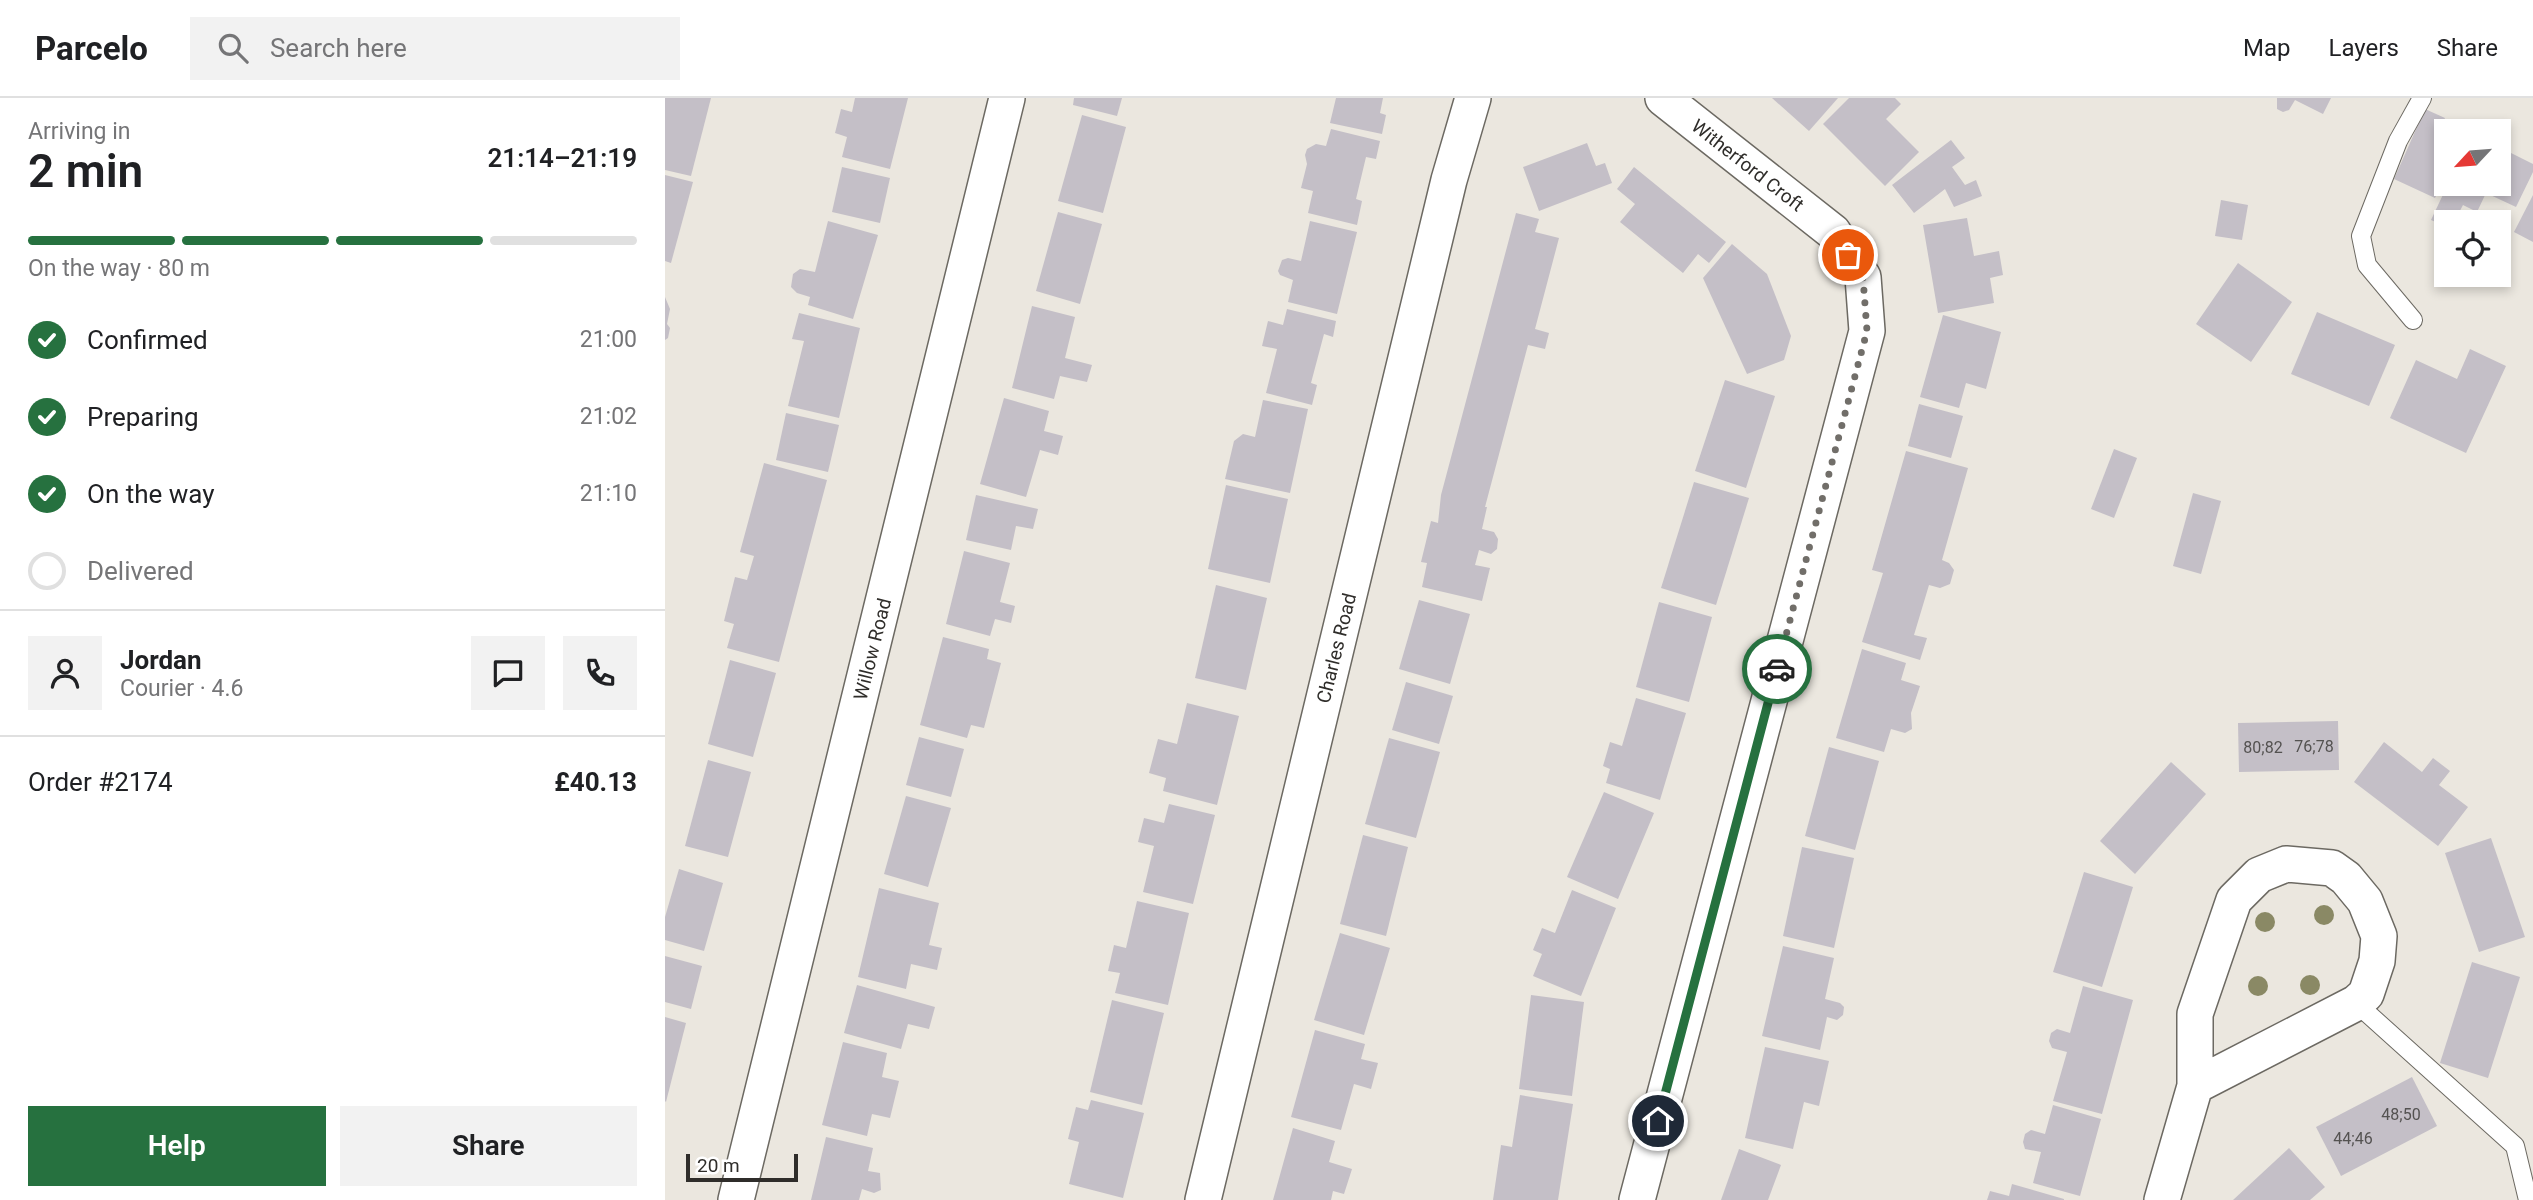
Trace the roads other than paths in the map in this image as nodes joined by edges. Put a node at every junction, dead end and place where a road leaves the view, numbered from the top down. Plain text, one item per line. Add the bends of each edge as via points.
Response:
1 (1007, 98) edge
2 (1473, 98) edge
3 (1663, 98) edge
4 (2423, 98) edge
5 (2413, 320) dead end
6 (2356, 1003) junction
7 (2195, 1086) junction
8 (736, 1200) edge
9 (1203, 1200) edge
10 (1637, 1200) edge
11 (2162, 1200) edge
12 (2528, 1200) edge

1 - 8 street, Willow Road
2 - 9 street, Charles Road via 1449,180
3 - 10 street, Witherford Croft via 1833,232 1863,278 1867,331
4 - 5 lane via 2397,141 2361,236 2367,265
6 - 7 street
6 - 7 street via 2366,994 2377,961 2379,936 2365,901 2332,868 2286,864 2259,875 2234,900 2195,1014
6 - 12 lane via 2515,1146
7 - 11 street

